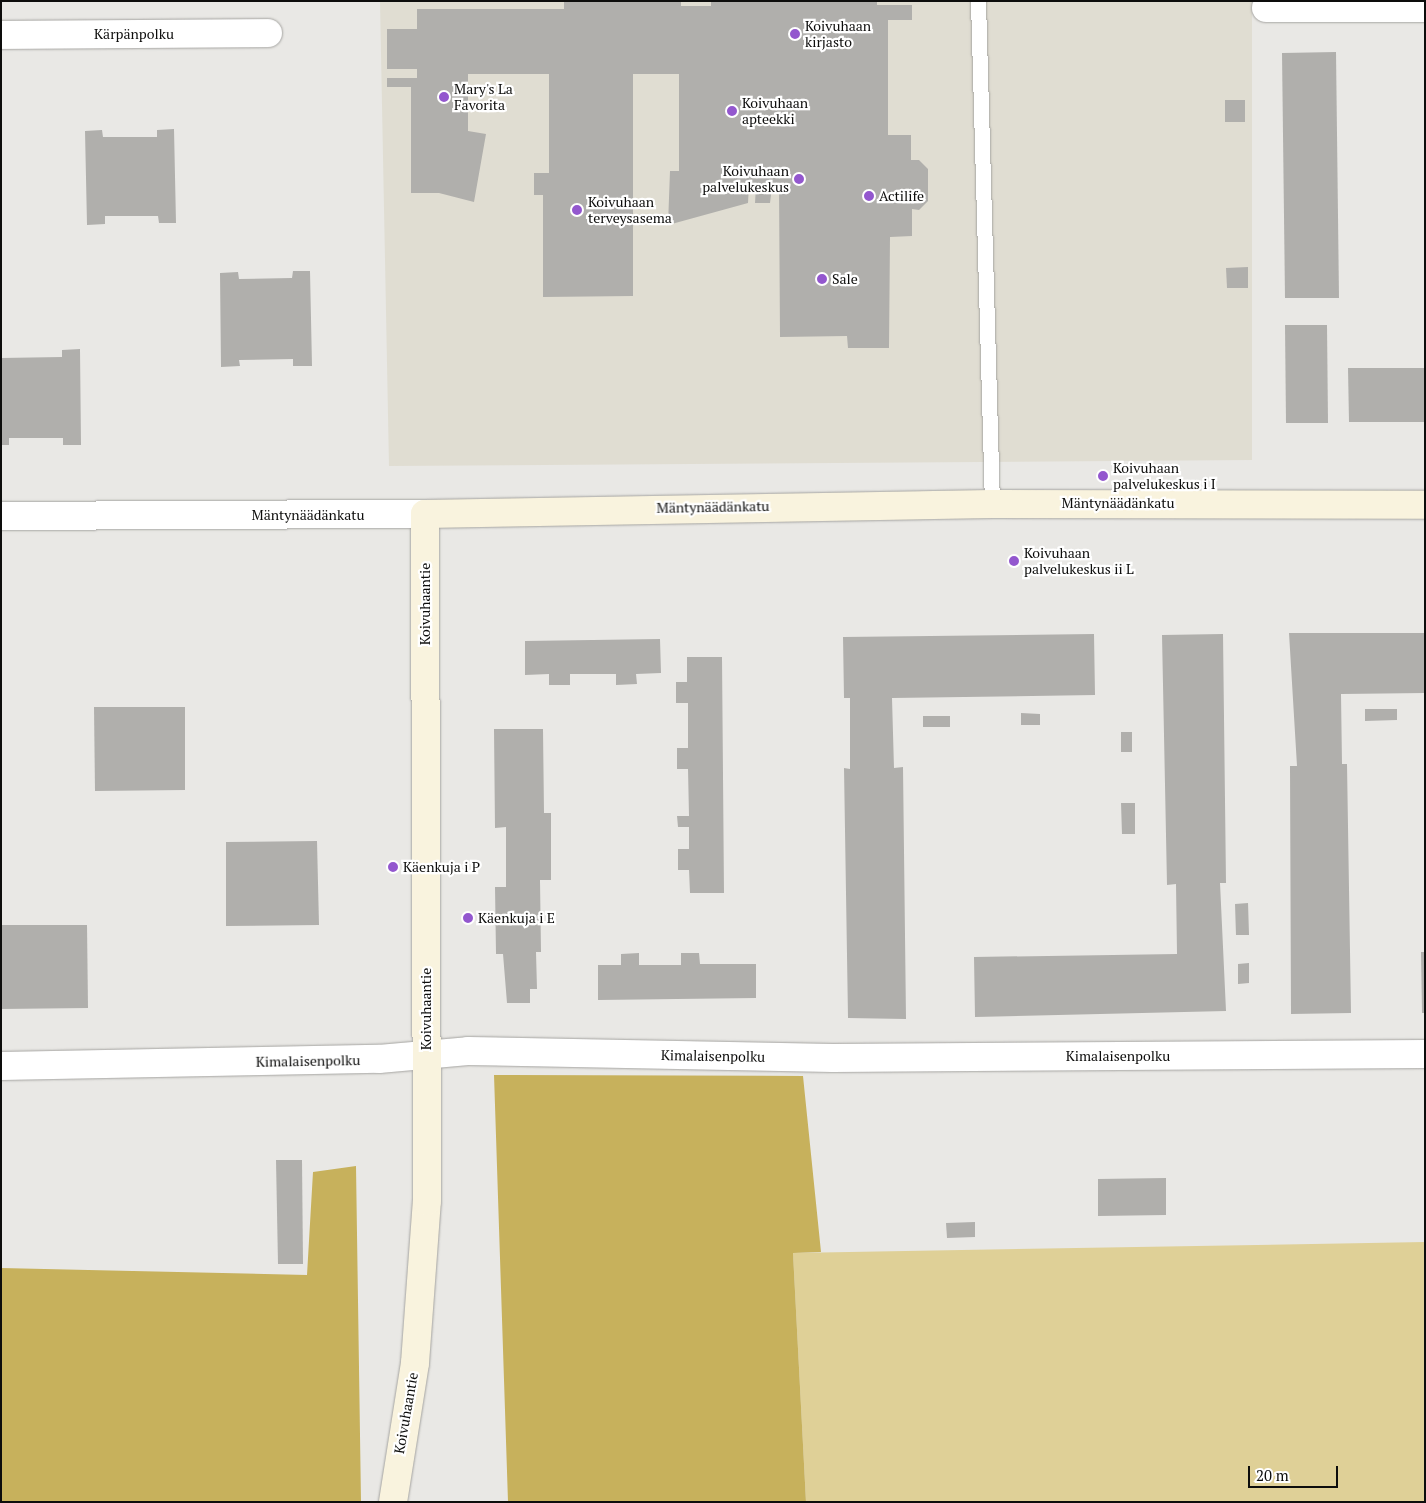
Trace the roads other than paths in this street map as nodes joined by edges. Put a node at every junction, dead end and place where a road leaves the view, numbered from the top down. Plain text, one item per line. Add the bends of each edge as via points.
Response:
1 (978, 1) edge
2 (1266, 8) dead end
3 (1425, 8) edge
4 (268, 33) dead end
5 (1, 34) edge
6 (992, 504) junction
7 (1425, 505) edge
8 (424, 514) junction
9 (1, 516) edge
10 (1425, 1054) edge
11 (427, 1056) junction
12 (1, 1066) edge
13 (393, 1502) edge

1 - 6 lane
2 - 3 street
4 - 5 street, Kärpänpolku
6 - 7 street, Mäntynäädänkatu
6 - 8 street, Mäntynäädänkatu
8 - 9 street, Mäntynäädänkatu
8 - 11 street, Koivuhaantie
10 - 11 street, Kimalaisenpolku via 833,1058 468,1051
11 - 12 street, Kimalaisenpolku
11 - 13 street, Koivuhaantie via 423,1279

